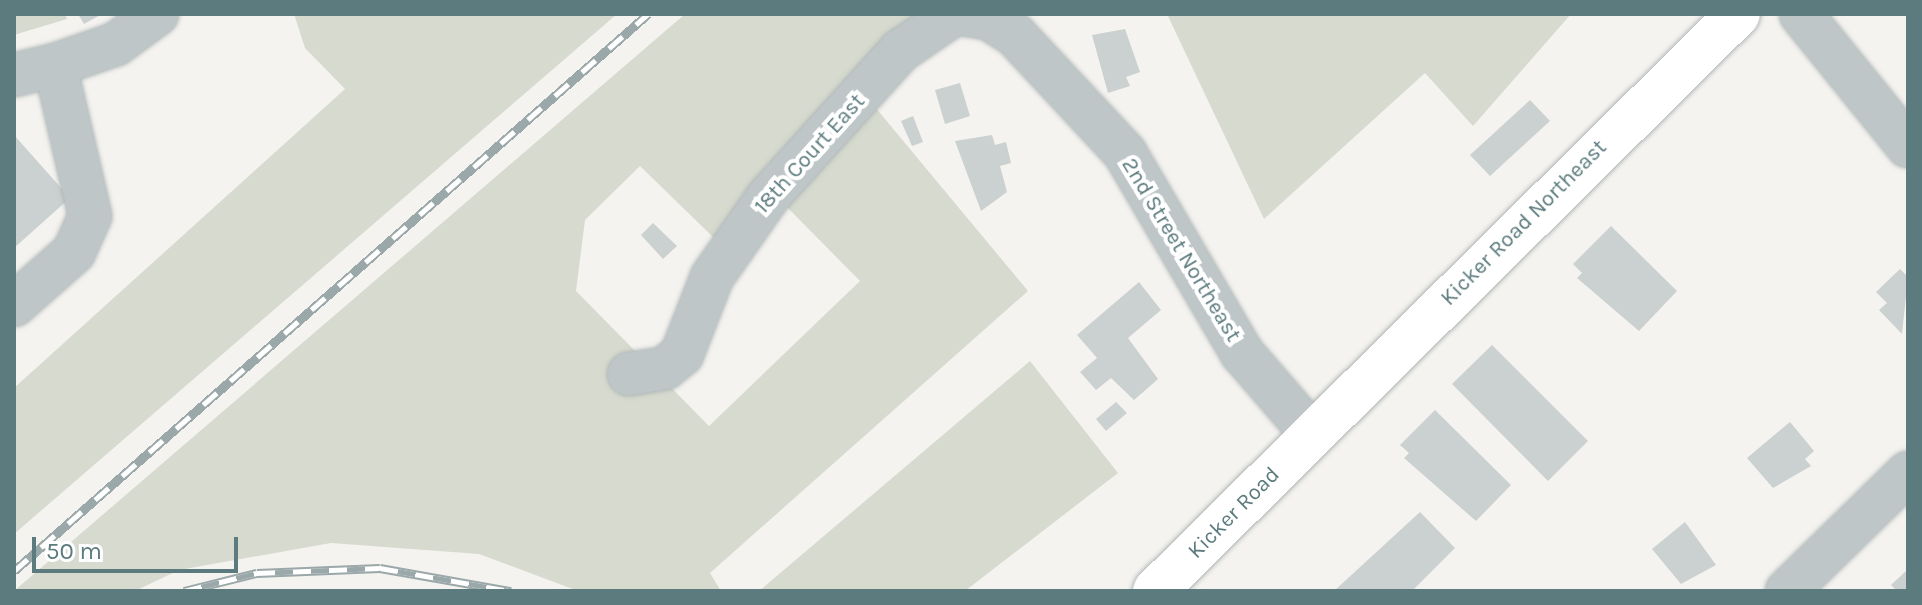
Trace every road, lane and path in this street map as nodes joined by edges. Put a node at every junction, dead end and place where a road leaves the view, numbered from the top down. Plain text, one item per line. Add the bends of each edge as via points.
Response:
1 (157, 14) edge
2 (962, 14) edge
3 (1738, 14) edge
4 (1801, 14) edge
5 (55, 65) junction
6 (14, 75) edge
7 (1908, 146) edge
8 (14, 305) edge
9 (629, 374) dead end
10 (1312, 434) junction
11 (1908, 473) edge
12 (1155, 591) edge
13 (1787, 591) edge

1 - 5 street via 116,44
2 - 9 street, 18th Court East via 900,51 768,197 712,277 682,354 665,368
2 - 10 street, 2nd Street Northeast via 1015,35 1125,153 1242,353
3 - 10 main road, Kicker Road Northeast
4 - 7 street
5 - 6 street
5 - 8 street via 90,216 74,252
10 - 12 main road, Kicker Road
11 - 13 street

